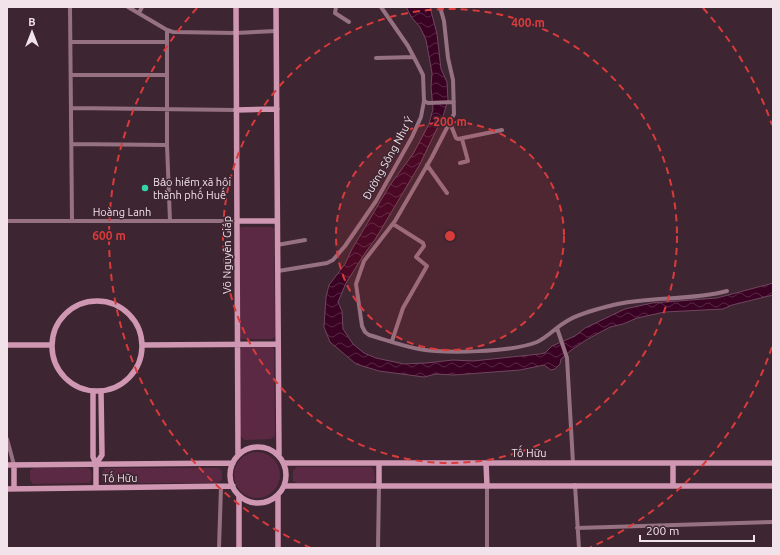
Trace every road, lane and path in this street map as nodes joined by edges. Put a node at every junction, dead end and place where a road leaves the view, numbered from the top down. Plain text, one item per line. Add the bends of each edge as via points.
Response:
1 (70, 7) edge
2 (128, 7) edge
3 (142, 7) edge
4 (236, 7) edge
5 (276, 7) edge
6 (336, 7) edge
7 (381, 7) edge
8 (440, 7) edge
9 (139, 13) junction
10 (349, 22) dead end
11 (167, 30) junction
12 (276, 31) junction
13 (236, 33) junction
14 (71, 42) junction
15 (167, 42) junction
16 (414, 57) junction
17 (376, 58) dead end
18 (71, 75) junction
19 (167, 75) junction
20 (426, 102) junction
21 (453, 103) junction
22 (72, 108) junction
23 (167, 109) junction
24 (277, 109) junction
25 (236, 110) junction
26 (450, 123) junction
27 (502, 130) dead end
28 (462, 139) junction
29 (72, 144) junction
30 (167, 145) junction
31 (460, 163) dead end
32 (427, 165) junction
33 (447, 193) dead end
34 (7, 221) edge
35 (72, 221) junction
36 (170, 221) junction
37 (237, 221) junction
38 (277, 221) junction
39 (393, 224) junction
40 (305, 240) dead end
41 (277, 245) junction
42 (278, 271) junction
43 (727, 291) dead end
44 (556, 328) junction
45 (392, 341) junction
46 (237, 344) junction
47 (278, 344) junction
48 (7, 345) edge
49 (52, 345) junction
50 (142, 345) junction
51 (93, 391) junction
52 (101, 391) junction
53 (93, 410) junction
54 (101, 410) junction
55 (93, 437) junction
56 (101, 437) junction
57 (7, 439) edge
58 (238, 455) junction
59 (279, 455) junction
60 (233, 463) junction
61 (284, 463) junction
62 (379, 463) junction
63 (486, 463) junction
64 (574, 463) junction
65 (674, 463) junction
66 (773, 463) edge
67 (96, 464) junction
68 (7, 465) edge
69 (14, 465) junction
70 (574, 485) junction
71 (674, 485) junction
72 (233, 486) junction
73 (284, 486) junction
74 (379, 486) junction
75 (487, 486) junction
76 (773, 486) edge
77 (221, 487) junction
78 (96, 488) junction
79 (14, 489) junction
80 (7, 490) edge
81 (278, 495) junction
82 (239, 496) junction
83 (773, 522) edge
84 (577, 528) junction
85 (219, 548) edge
86 (239, 548) edge
87 (278, 548) edge
88 (378, 548) edge
89 (487, 548) edge
90 (579, 548) edge

1 - 14 street
2 - 9 street
3 - 9 street
4 - 13 main road, Võ Nguyên Giáp
5 - 12 main road
6 - 10 street via 335,13
7 - 16 street, Đường Sông Như Ý
8 - 21 street via 446,29 453,80
9 - 11 street
11 - 13 street via 188,33
11 - 15 street
12 - 13 street
12 - 24 main road
13 - 25 main road, Võ Nguyên Giáp
14 - 15 street
14 - 18 street
15 - 19 street
16 - 17 street
16 - 20 street, Đường Sông Như Ý via 423,75
18 - 19 street
18 - 22 street
19 - 23 street
20 - 21 street
20 - 42 street, Đường Sông Như Ý via 412,137 376,201 333,260
21 - 26 street via 454,114
22 - 23 street
22 - 29 street
23 - 25 street
23 - 30 street
24 - 25 main road
24 - 38 main road
25 - 37 main road, Võ Nguyên Giáp
26 - 28 street via 456,138
26 - 32 street
27 - 28 street
28 - 31 street via 468,161
29 - 30 street
29 - 35 street
30 - 36 street
32 - 33 street
32 - 39 street
34 - 35 street, Hoàng Lanh
35 - 36 street, Hoàng Lanh
36 - 37 street, Hoàng Lanh
37 - 38 main road
37 - 46 main road, Võ Nguyên Giáp
38 - 41 main road
39 - 45 street via 367,256 356,284 363,330 369,335
39 - 45 street via 423,243 424,246 416,257 427,266 403,308
40 - 41 street
41 - 42 main road
42 - 47 main road
43 - 44 street via 703,296 617,304 574,318
44 - 45 street via 535,342 495,349 422,350
44 - 64 street via 567,358
46 - 47 main road
46 - 50 main road
46 - 58 main road, Võ Nguyên Giáp
47 - 59 main road
48 - 49 main road
49 - 50 main road via 56,328 65,314 80,304 97,301 114,304 129,314 138,328
49 - 51 main road via 55,362 64,376 77,386
50 - 52 main road via 139,362 130,376 117,386
51 - 52 main road
51 - 53 main road
52 - 54 main road
53 - 54 main road
53 - 55 main road
54 - 56 main road
55 - 56 main road
55 - 67 main road via 93,457
56 - 67 main road via 102,454
57 - 69 street
58 - 59 main road via 247,449 258,447 270,449
58 - 60 main road
59 - 61 main road
60 - 67 main road, Tố Hữu
60 - 72 main road via 230,477
61 - 62 main road, Tố Hữu
61 - 73 main road via 287,477
62 - 63 main road, Tố Hữu
62 - 74 main road
63 - 64 main road, Tố Hữu
63 - 75 main road
64 - 65 main road, Tố Hữu
65 - 66 main road, Tố Hữu
65 - 71 main road
67 - 69 main road, Tố Hữu
67 - 78 main road
68 - 69 main road, Tố Hữu
69 - 79 main road
70 - 71 main road
70 - 75 main road
70 - 84 street
71 - 76 main road
72 - 77 main road, Tố Hữu
72 - 82 main road
73 - 74 main road
73 - 81 main road
74 - 75 main road
74 - 88 street
75 - 89 street
77 - 78 main road, Tố Hữu
77 - 85 street
78 - 79 main road, Tố Hữu
79 - 80 main road, Tố Hữu
81 - 82 main road via 269,501 259,503
81 - 87 main road
82 - 86 main road
83 - 84 street
84 - 90 street

